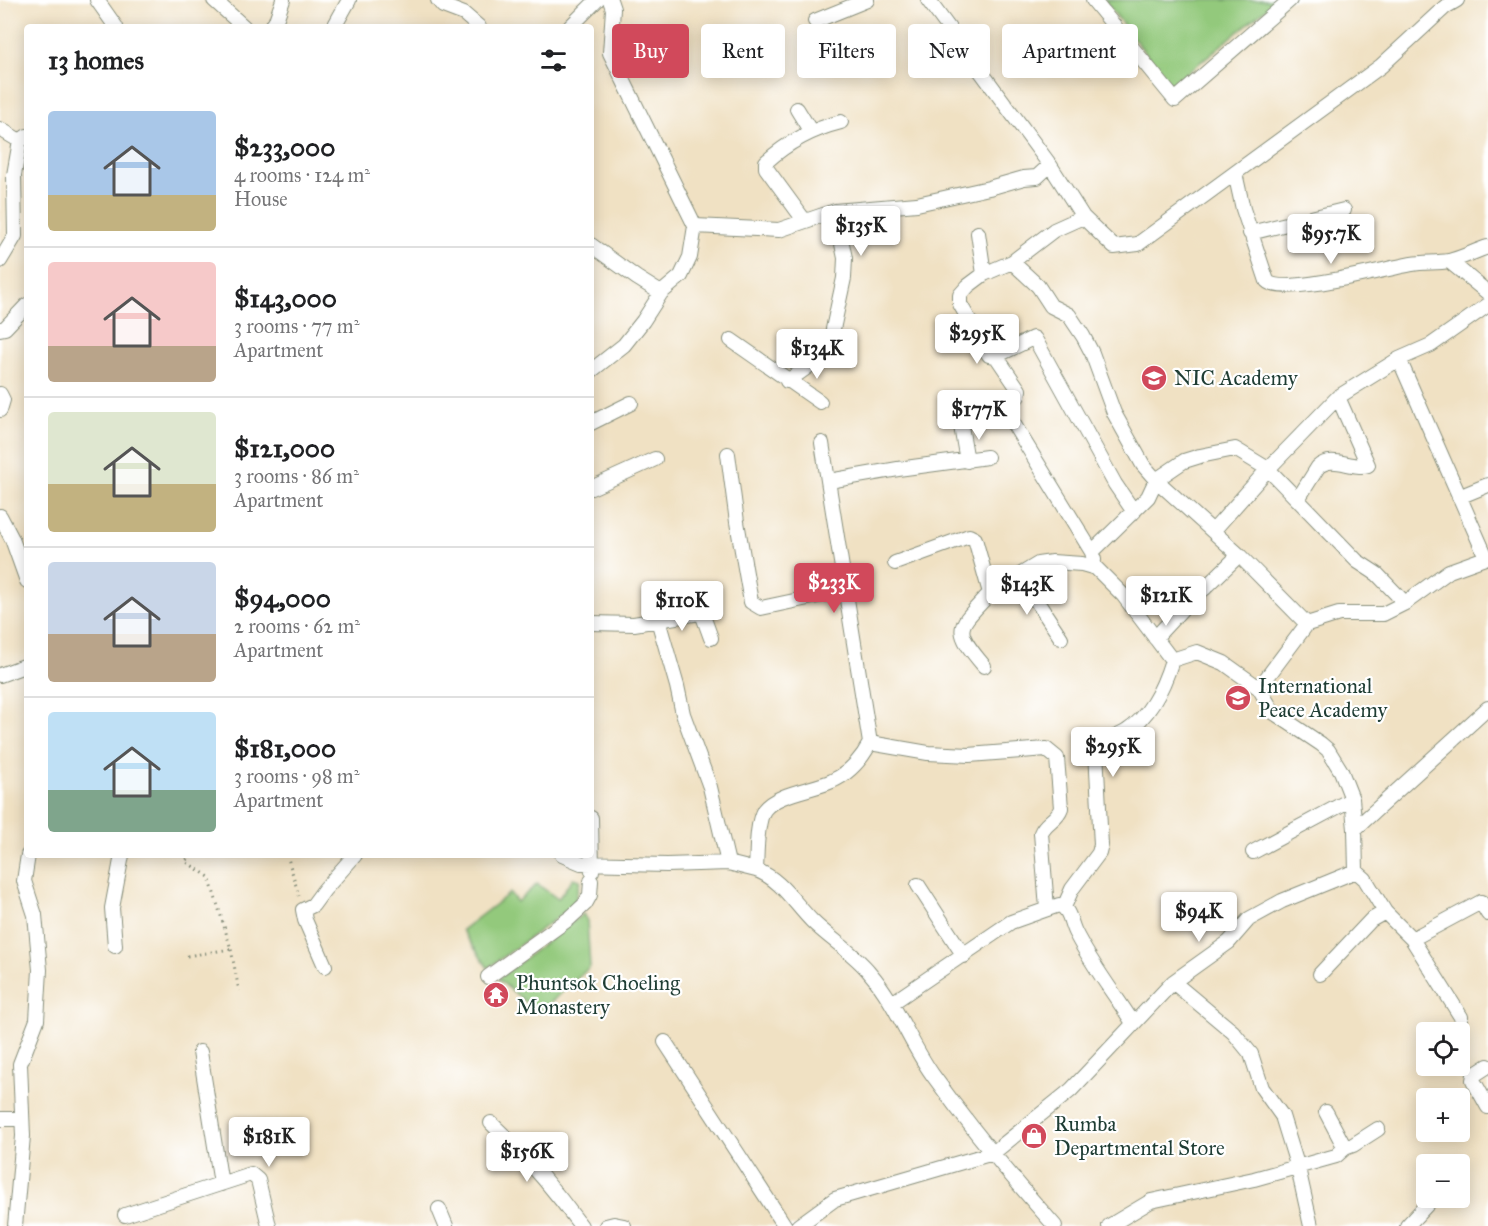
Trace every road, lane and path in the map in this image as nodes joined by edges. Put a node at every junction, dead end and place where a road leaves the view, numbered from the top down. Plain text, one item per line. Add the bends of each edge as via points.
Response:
1 (97, 0) edge
2 (214, 0) edge
3 (284, 0) edge
4 (349, 0) edge
5 (438, 0) edge
6 (597, 0) edge
7 (610, 0) edge
8 (867, 0) edge
9 (928, 0) edge
10 (1093, 0) edge
11 (1290, 0) edge
12 (1457, 0) edge
13 (814, 21) dead end
14 (114, 24) edge
15 (241, 24) edge
16 (273, 24) edge
17 (336, 24) edge
18 (476, 24) edge
19 (573, 24) edge
20 (797, 109) dead end
21 (841, 122) dead end
22 (0, 129) edge
23 (811, 132) junction
24 (24, 139) edge
25 (1050, 165) junction
26 (1235, 173) junction
27 (1344, 210) dead end
28 (835, 211) junction
29 (1083, 217) junction
30 (804, 220) junction
31 (695, 225) junction
32 (978, 233) dead end
33 (1250, 233) junction
34 (594, 247) edge
35 (1488, 247) edge
36 (0, 261) edge
37 (1449, 261) junction
38 (1012, 262) junction
39 (984, 274) junction
40 (661, 293) junction
41 (1488, 303) edge
42 (24, 308) edge
43 (0, 329) edge
44 (731, 340) dead end
45 (996, 356) junction
46 (1399, 359) junction
47 (594, 369) edge
48 (787, 381) junction
49 (0, 394) edge
50 (1338, 397) junction
51 (820, 402) dead end
52 (631, 403) dead end
53 (0, 410) edge
54 (594, 422) edge
55 (961, 426) dead end
56 (822, 444) dead end
57 (728, 454) dead end
58 (987, 457) dead end
59 (655, 459) dead end
60 (967, 461) junction
61 (1268, 469) junction
62 (1156, 480) junction
63 (829, 481) junction
64 (1488, 485) edge
65 (594, 487) edge
66 (1459, 496) junction
67 (1298, 499) junction
68 (1134, 512) junction
69 (0, 516) edge
70 (1214, 531) junction
71 (12, 539) junction
72 (0, 547) edge
73 (1092, 552) junction
74 (1239, 555) junction
75 (1487, 557) edge
76 (895, 563) dead end
77 (1096, 568) junction
78 (24, 573) edge
79 (1020, 576) junction
80 (846, 590) junction
81 (990, 593) junction
82 (1405, 603) junction
83 (658, 620) junction
84 (594, 623) edge
85 (1307, 624) junction
86 (711, 638) dead end
87 (1061, 638) dead end
88 (1155, 638) junction
89 (1172, 660) junction
90 (24, 666) edge
91 (984, 666) dead end
92 (0, 675) edge
93 (1259, 688) junction
94 (1488, 708) edge
95 (870, 743) junction
96 (1352, 799) junction
97 (1355, 829) junction
98 (1253, 852) dead end
99 (28, 858) edge
100 (121, 858) edge
101 (188, 858) edge
102 (288, 858) edge
103 (352, 858) edge
104 (569, 858) edge
105 (592, 858) edge
106 (728, 863) junction
107 (756, 870) junction
108 (1356, 871) junction
109 (592, 872) junction
110 (918, 885) dead end
111 (1486, 905) edge
112 (1064, 907) junction
113 (1047, 908) junction
114 (303, 910) junction
115 (1385, 912) junction
116 (1413, 939) junction
117 (115, 946) dead end
118 (231, 950) junction
119 (187, 956) dead end
120 (964, 956) junction
121 (325, 966) dead end
122 (1320, 974) dead end
123 (488, 977) dead end
124 (1173, 982) junction
125 (239, 991) dead end
126 (892, 1003) junction
127 (1461, 1017) dead end
128 (1133, 1023) junction
129 (665, 1042) dead end
130 (200, 1052) dead end
131 (1488, 1066) edge
132 (1488, 1107) edge
133 (1326, 1112) dead end
134 (0, 1119) edge
135 (22, 1119) junction
136 (491, 1123) dead end
137 (1378, 1129) dead end
138 (1345, 1148) junction
139 (993, 1153) junction
140 (1298, 1168) junction
141 (221, 1184) junction
142 (1424, 1208) edge
143 (439, 1209) dead end
144 (125, 1215) dead end
145 (15, 1226) edge
146 (269, 1226) edge
147 (446, 1226) edge
148 (581, 1226) edge
149 (606, 1226) edge
150 (624, 1226) edge
151 (785, 1226) edge
152 (798, 1226) edge
153 (1055, 1226) edge
154 (1109, 1226) edge
155 (1311, 1226) edge
156 (1407, 1226) edge

1 - 14 street
2 - 15 street
3 - 16 street
4 - 17 street
5 - 18 street
6 - 19 street
7 - 31 street via 610,53
8 - 13 street
9 - 25 street
10 - 11 street via 1175,100
12 - 26 street via 1381,66
20 - 23 street
21 - 23 street
22 - 24 street
23 - 30 street via 782,147 765,164
24 - 36 street via 14,175 15,236
25 - 28 street via 1036,177 917,204
25 - 29 street
26 - 29 street via 1138,244 1114,247
26 - 33 street
27 - 33 street
28 - 30 street
28 - 48 street via 845,258 830,343
29 - 38 street via 1054,230
30 - 31 street via 779,230
31 - 40 street via 690,257 681,276
32 - 39 street
33 - 37 street via 1267,281 1278,286
34 - 40 street
35 - 37 street
37 - 41 street
38 - 39 street
38 - 62 street via 1038,286 1051,306 1069,315 1083,336 1114,413 1143,465
39 - 45 street via 960,295 960,304 988,355
40 - 47 street via 624,345
41 - 46 street via 1431,345
42 - 43 street
44 - 48 street
45 - 68 street via 1035,339
45 - 73 street via 1019,390 1005,410
46 - 50 street
46 - 66 street
48 - 51 street
49 - 53 street
50 - 61 street
50 - 67 street via 1368,465 1322,463
52 - 54 street
55 - 60 street
56 - 63 street
57 - 80 street via 752,602 761,608
58 - 60 street
59 - 65 street
60 - 63 street
61 - 62 street via 1235,449 1184,461
61 - 67 street
61 - 70 street
62 - 68 street via 1148,497
62 - 70 street
63 - 80 street
64 - 66 street
66 - 75 street
67 - 82 street via 1357,561 1377,574
68 - 73 street
69 - 71 street
70 - 74 street
71 - 72 street
71 - 78 street
73 - 77 street
74 - 85 street
74 - 88 street
75 - 82 street via 1449,571
76 - 81 street via 969,536 975,539
77 - 79 street via 1052,562 1038,564
77 - 88 street via 1123,595
79 - 81 street
79 - 87 street
80 - 95 street
81 - 91 street via 965,619 962,628 962,637
82 - 85 street via 1383,614 1340,614
83 - 84 street
83 - 86 street via 699,613
83 - 106 street via 682,714 711,787
85 - 93 street
88 - 89 street
89 - 93 street via 1197,652 1224,663
89 - 112 street via 1166,682 1143,716 1127,731 1104,741 1096,751 1101,845
90 - 92 street
93 - 96 street via 1273,712 1328,750
94 - 97 street
95 - 107 street via 861,759 832,781 783,797 765,810 759,827
95 - 113 street via 928,753 969,755 1046,749 1052,753 1057,758 1061,808 1041,833
96 - 97 street
96 - 98 street
97 - 108 street
99 - 135 street via 24,881 35,915 40,970 37,1020 21,1064
100 - 117 street via 112,908
101 - 118 path via 185,861 209,877
102 - 114 path
103 - 114 street via 313,905
104 - 109 street
105 - 109 street
106 - 107 street
106 - 109 street
107 - 126 street via 767,873 812,921 869,971
108 - 115 street
108 - 124 street via 1249,919 1229,942
109 - 123 street via 585,904
110 - 120 street
111 - 116 street
112 - 113 street
112 - 128 street via 1074,931
113 - 120 street via 1011,922
114 - 121 street
115 - 116 street
115 - 122 street via 1371,920
116 - 127 street
118 - 119 path
118 - 125 path
120 - 126 street
124 - 128 street
124 - 140 street via 1233,1032 1251,1054 1262,1088 1282,1116
126 - 139 street via 930,1072
128 - 139 street via 1071,1090
129 - 151 street
130 - 141 street
131 - 132 street via 1473,1080
133 - 138 street
134 - 135 street
135 - 145 street
136 - 148 street via 556,1191
137 - 138 street
138 - 140 street via 1336,1156
139 - 152 street via 835,1199
139 - 153 street
140 - 154 street via 1150,1201
140 - 155 street
141 - 144 street
141 - 146 street via 251,1174 258,1180
142 - 156 street
143 - 147 street
149 - 150 street

